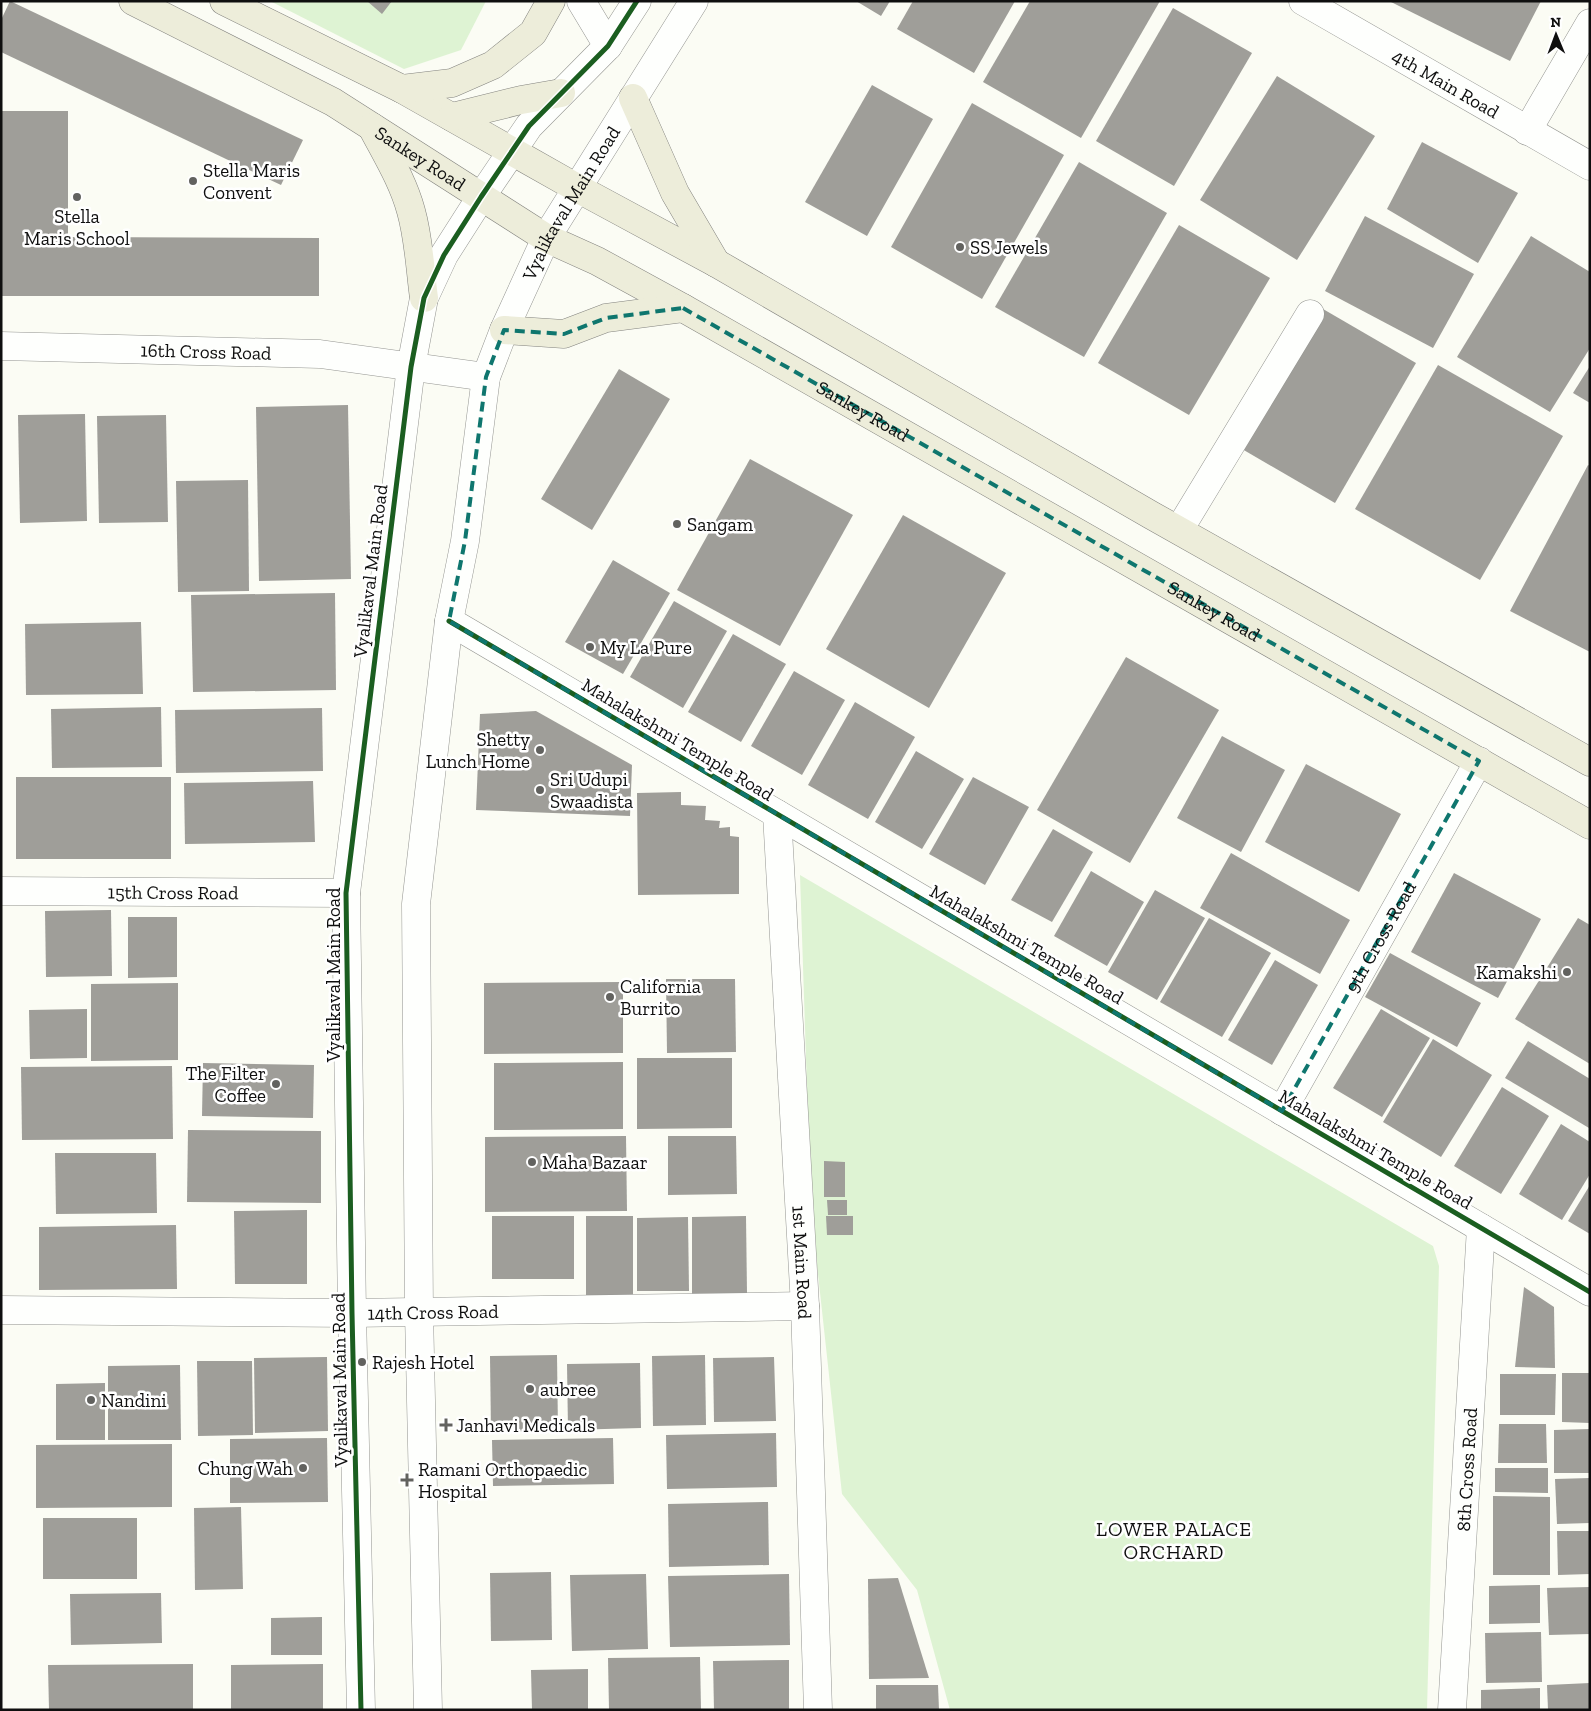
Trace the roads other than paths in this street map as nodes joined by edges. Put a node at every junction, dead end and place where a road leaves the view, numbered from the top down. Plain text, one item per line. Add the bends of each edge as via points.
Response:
1 (134, 1) edge
2 (224, 1) edge
3 (550, 1) edge
4 (581, 1) edge
5 (637, 1) edge
6 (694, 1) edge
7 (1304, 1) edge
8 (1590, 24) edge
9 (608, 46) junction
10 (402, 89) junction
11 (561, 93) junction
12 (633, 98) junction
13 (452, 118) junction
14 (371, 126) junction
15 (1527, 130) junction
16 (512, 150) junction
17 (1590, 166) edge
18 (577, 188) junction
19 (481, 197) junction
20 (546, 238) junction
21 (716, 263) junction
22 (424, 298) junction
23 (683, 308) junction
24 (1310, 314) dead end
25 (504, 330) junction
26 (1, 346) edge
27 (410, 367) junction
28 (486, 377) junction
29 (1179, 530) junction
30 (449, 621) junction
31 (1479, 761) junction
32 (1590, 762) edge
33 (777, 814) junction
34 (1590, 825) edge
35 (1, 891) edge
36 (346, 893) junction
37 (1282, 1111) junction
38 (1481, 1228) junction
39 (1590, 1292) edge
40 (805, 1306) junction
41 (1, 1310) edge
42 (419, 1312) junction
43 (352, 1313) junction
44 (362, 1710) edge
45 (428, 1710) edge
46 (818, 1710) edge
47 (1452, 1710) edge

1 - 14 main road, Sankey Road via 333,102
2 - 10 main road
3 - 10 main road via 533,33 493,64 452,83
4 - 9 street
5 - 9 street, Vyalikaval Main Road
6 - 12 street, Vyalikaval Main Road
7 - 15 street, 4th Main Road
8 - 15 street
9 - 11 street, Vyalikaval Main Road
10 - 13 main road
11 - 13 main road
11 - 16 street, Vyalikaval Main Road via 529,126
12 - 18 street, Vyalikaval Main Road
12 - 21 main road via 676,193
13 - 16 main road
14 - 19 main road, Sankey Road
14 - 22 main road via 398,176 411,209
15 - 17 street, 4th Main Road
16 - 18 main road
16 - 19 street, Vyalikaval Main Road
18 - 20 street, Vyalikaval Main Road
18 - 21 main road
19 - 20 main road, Sankey Road
19 - 22 street, Vyalikaval Main Road via 444,255
20 - 23 main road, Sankey Road
20 - 25 street, Vyalikaval Main Road
21 - 29 main road
22 - 27 street, Vyalikaval Main Road
23 - 25 main road via 606,318 564,334
23 - 31 main road, Sankey Road
24 - 29 street
25 - 28 street, Vyalikaval Main Road
26 - 27 street, 16th Cross Road via 320,354
27 - 28 street, 16th Cross Road
27 - 36 street, Vyalikaval Main Road
28 - 30 street, Vyalikaval Main Road via 465,541
29 - 32 main road
30 - 33 street, Mahalakshmi Temple Road
30 - 42 street, Vyalikaval Main Road via 416,904
31 - 34 main road, Sankey Road
31 - 37 street, 9th Cross Road
33 - 37 street, Mahalakshmi Temple Road
33 - 40 street, 1st Main Road
35 - 36 street, 15th Cross Road
36 - 43 street, Vyalikaval Main Road
37 - 38 street, Mahalakshmi Temple Road
38 - 39 street, Mahalakshmi Temple Road
38 - 47 street, 8th Cross Road
40 - 42 street, 14th Cross Road
40 - 46 street, 1st Main Road
41 - 43 street, 14th Cross Road
42 - 43 street, 14th Cross Road
42 - 45 street, Vyalikaval Main Road
43 - 44 street, Vyalikaval Main Road

